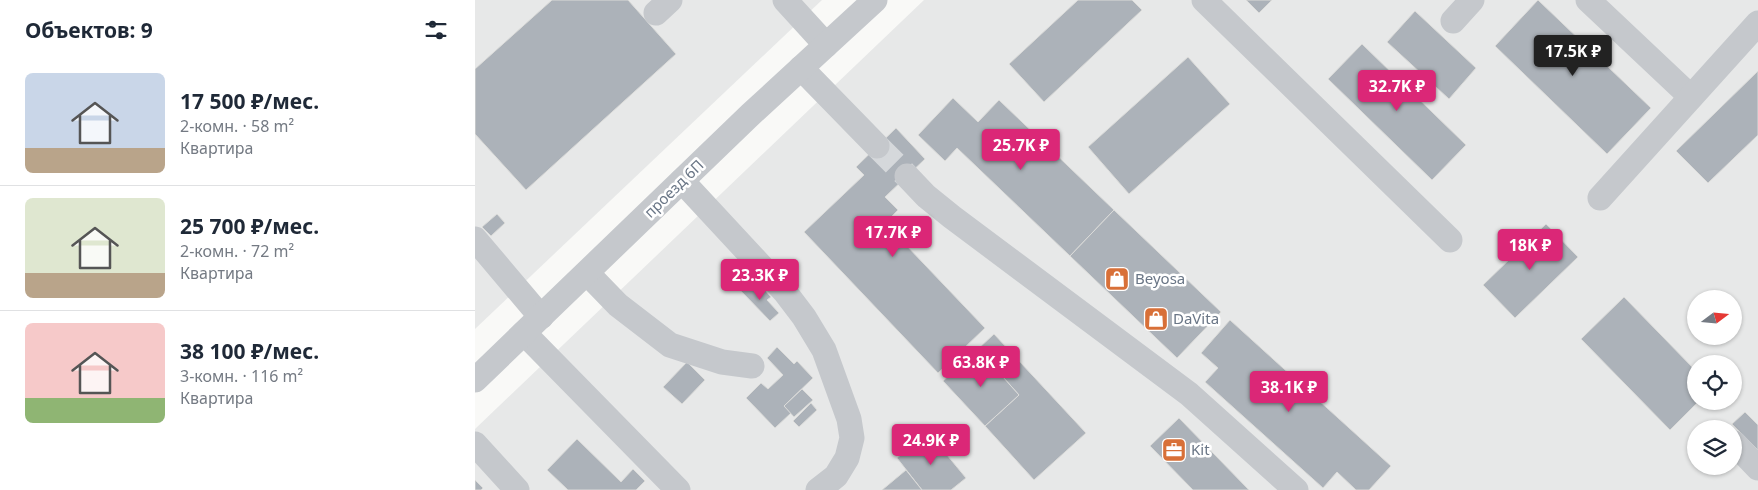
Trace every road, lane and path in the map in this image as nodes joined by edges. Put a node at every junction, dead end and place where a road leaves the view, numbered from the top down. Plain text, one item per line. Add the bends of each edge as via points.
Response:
1 (785, 0) edge
2 (875, 0) edge
3 (1204, 0) edge
4 (1472, 0) edge
5 (1588, 0) edge
6 (1453, 21) dead end
7 (1758, 23) edge
8 (827, 45) junction
9 (801, 68) junction
10 (1691, 97) junction
11 (877, 146) tunnel mouth
12 (907, 176) tunnel mouth
13 (682, 181) junction
14 (1600, 198) dead end
15 (475, 239) edge
16 (1450, 240) dead end
17 (587, 273) junction
18 (533, 325) junction
19 (752, 366) dead end
20 (475, 380) edge
21 (475, 444) edge
22 (1742, 451) edge
23 (1758, 468) edge
24 (517, 490) edge
25 (678, 490) edge
26 (818, 490) edge
27 (1296, 490) edge

1 - 8 street
2 - 8 street, проезд 6П
3 - 16 street
4 - 6 street
5 - 10 street
7 - 10 street
8 - 9 street, проезд 6П
9 - 11 street
9 - 13 street, проезд 6П
10 - 14 street
12 - 27 street via 925,196 952,217 1189,394
13 - 17 street, проезд 6П
13 - 26 street via 785,292 824,350 849,419 852,438 847,458 836,476
15 - 18 street
17 - 18 street, проезд 6П
17 - 19 street via 618,305 670,344 722,362
18 - 20 street, проезд 6П
18 - 25 street
21 - 24 street
22 - 23 street

